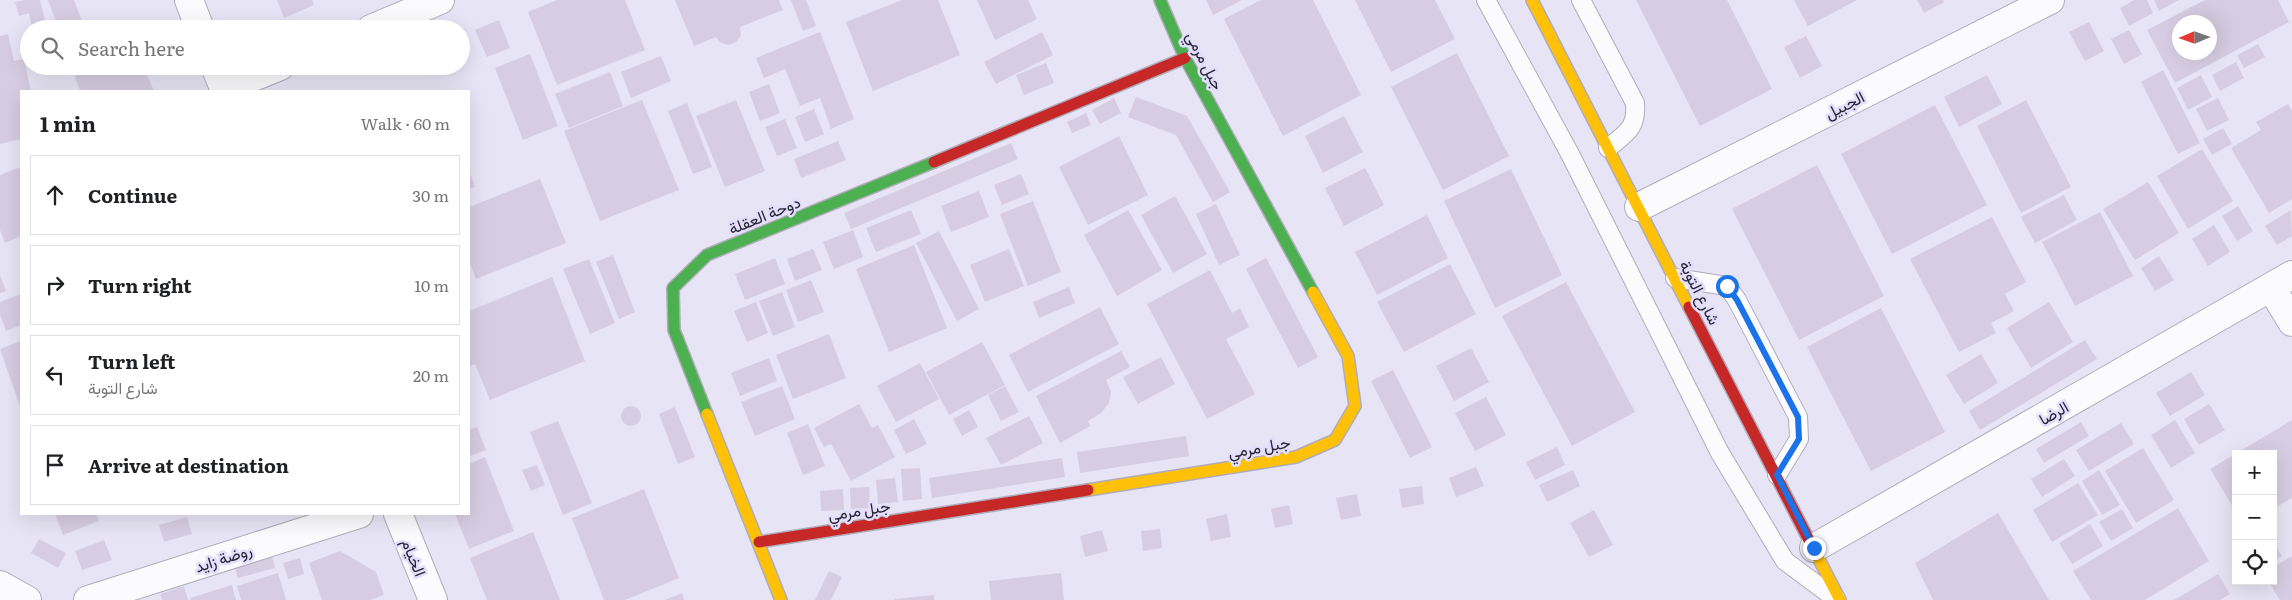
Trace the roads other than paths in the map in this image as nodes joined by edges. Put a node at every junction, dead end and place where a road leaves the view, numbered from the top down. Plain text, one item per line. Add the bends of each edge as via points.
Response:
1 (189, 0) edge
2 (440, 0) edge
3 (1160, 0) edge
4 (1486, 0) edge
5 (1532, 0) edge
6 (1581, 0) edge
7 (2050, 0) edge
8 (197, 20) edge
9 (392, 20) edge
10 (1185, 58) junction
11 (247, 75) edge
12 (221, 82) edge
13 (1608, 148) junction
14 (1639, 208) junction
15 (1675, 278) junction
16 (2282, 281) edge
17 (2292, 322) edge
18 (1777, 475) junction
19 (356, 515) edge
20 (398, 515) edge
21 (760, 542) junction
22 (1814, 548) junction
23 (0, 585) edge
24 (27, 600) edge
25 (88, 600) edge
26 (433, 600) edge
27 (781, 600) edge
28 (1839, 600) edge

1 - 8 street
2 - 9 street
3 - 10 street, جبل مرمي
4 - 28 lane via 1570,154 1720,453 1785,561
5 - 13 street, شارع التوبة
6 - 13 lane via 1635,103 1636,116 1631,130
7 - 14 street, الجبيل
10 - 21 street, دوحة العقلة via 706,255 673,288 674,330
10 - 21 street, جبل مرمي via 1348,356 1354,406 1334,440 1296,457
11 - 12 street
13 - 14 street, شارع التوبة
14 - 15 street, شارع التوبة
15 - 18 street, شارع التوبة
15 - 18 lane via 1727,286 1798,417 1799,439
16 - 17 street
16 - 22 street, الرضا
18 - 22 street, شارع التوبة
19 - 25 street, روضة زايد
20 - 26 street, الخيام
21 - 27 street, دوحة العقلة
22 - 28 street, شارع التوبة
23 - 24 street

